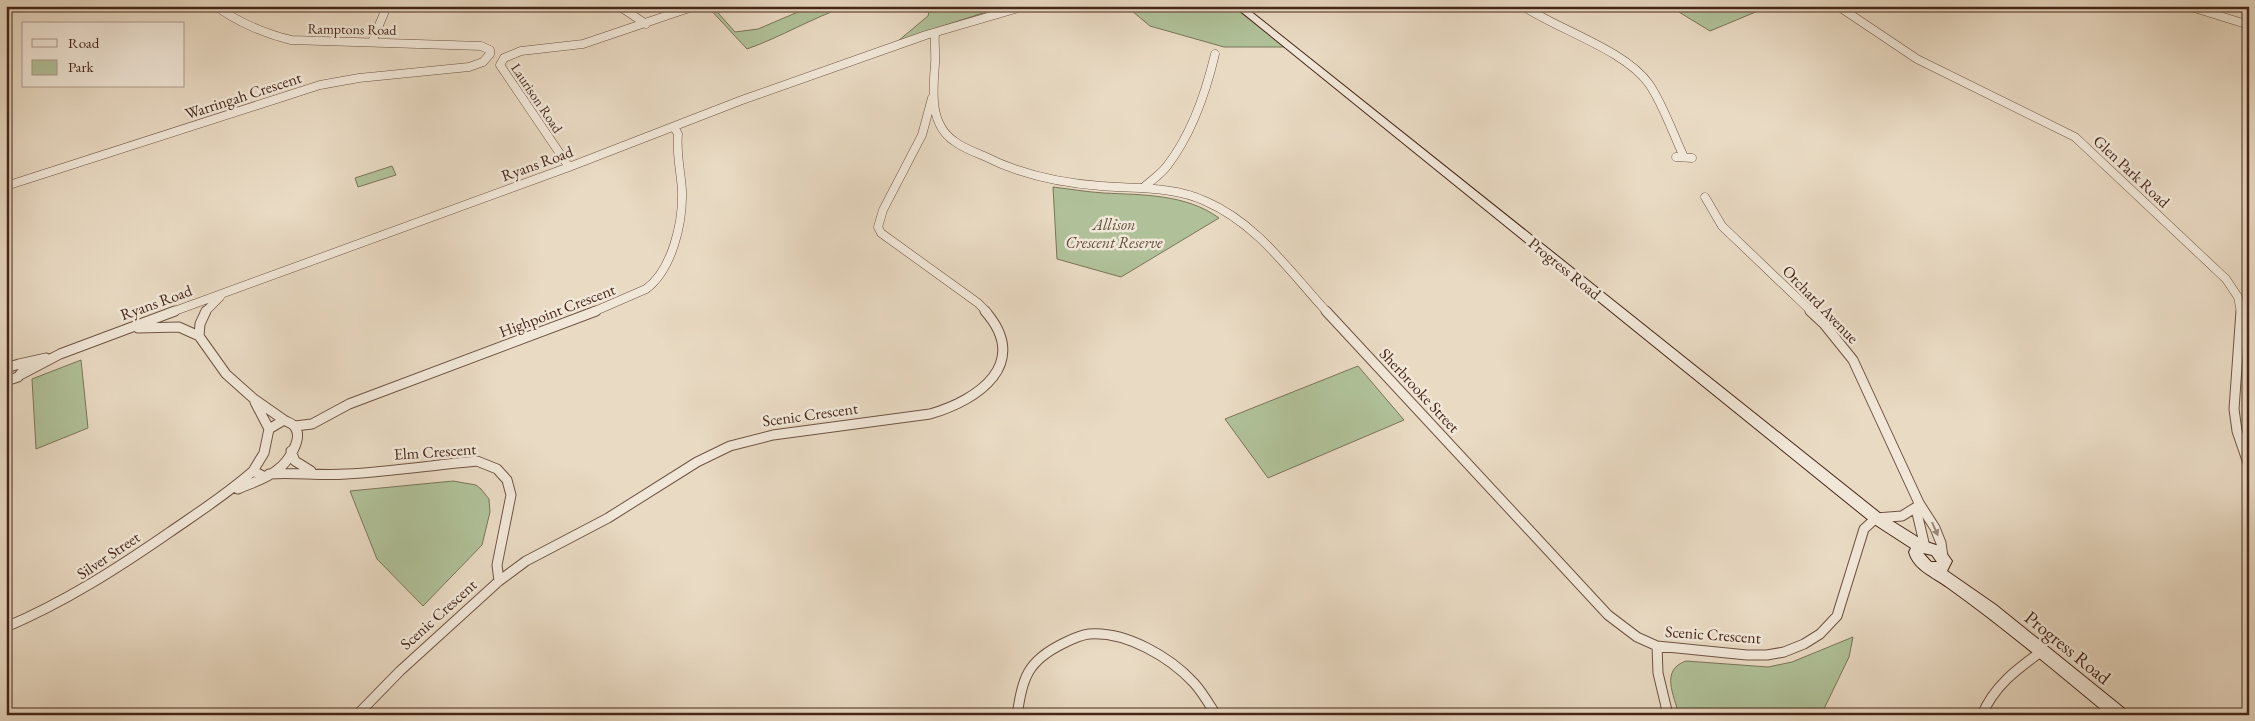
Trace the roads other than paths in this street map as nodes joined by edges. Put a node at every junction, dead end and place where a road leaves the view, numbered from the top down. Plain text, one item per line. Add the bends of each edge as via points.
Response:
1 (216, 6) edge
2 (387, 6) edge
3 (619, 6) edge
4 (695, 6) edge
5 (1025, 6) edge
6 (1238, 6) edge
7 (1523, 6) edge
8 (1838, 6) edge
9 (2188, 6) edge
10 (646, 24) junction
11 (2249, 25) edge
12 (935, 34) junction
13 (372, 42) junction
14 (490, 54) joint
15 (1215, 54) dead end
16 (932, 96) junction
17 (674, 127) junction
18 (659, 133) junction
19 (676, 144) junction
20 (1676, 157) dead end
21 (569, 167) junction
22 (6, 186) edge
23 (1144, 187) junction
24 (1704, 197) dead end
25 (226, 292) junction
26 (126, 330) junction
27 (199, 336) junction
28 (6, 368) edge
29 (21, 369) junction
30 (6, 381) edge
31 (254, 399) junction
32 (334, 412) junction
33 (284, 420) junction
34 (294, 426) junction
35 (269, 429) junction
36 (297, 439) junction
37 (291, 451) junction
38 (2249, 466) edge
39 (253, 471) junction
40 (316, 474) junction
41 (266, 475) junction
42 (220, 498) junction
43 (1918, 505) junction
44 (1876, 518) junction
45 (1921, 550) junction
46 (1940, 562) junction
47 (499, 580) junction
48 (6, 627) edge
49 (1657, 646) junction
50 (2042, 651) junction
51 (357, 715) edge
52 (1018, 715) edge
53 (1216, 715) edge
54 (1668, 715) edge
55 (1982, 715) edge
56 (2120, 715) edge

1 - 13 street, Ramptons Road via 284,40
2 - 13 street
3 - 10 street
4 - 10 street, Laurison Road
5 - 12 street, Ryans Road
6 - 44 street, Progress Road
7 - 20 street via 1644,76 1688,158
8 - 38 street, Glen Park Road via 1917,59 2075,137 2226,279 2238,296 2241,308 2234,409 2237,431
9 - 11 street
10 - 21 street, Laurison Road via 583,44 514,52 501,61 503,70
12 - 16 street
12 - 17 street, Ryans Road via 742,100
13 - 14 street, Ramptons Road via 481,46 490,50
14 - 22 street, Warringah Crescent via 483,62 469,67 320,85
15 - 23 street via 1201,98 1173,156 1158,176
16 - 23 street, Sherbrooke Street via 939,123 946,134 986,158 1019,172 1056,181
16 - 47 street, Scenic Crescent via 922,135 883,210 878,227 881,233 989,314 1002,340 996,376 972,397 952,408 930,414 773,435 730,446 697,462 608,518 526,561
17 - 18 street, Ryans Road
17 - 19 street, Highpoint Crescent via 678,134
18 - 19 street
18 - 21 street, Ryans Road
19 - 32 street, Highpoint Crescent via 681,209 660,275 645,289 620,302
21 - 25 street, Ryans Road
23 - 49 street, Sherbrooke Street via 1177,192 1210,203 1267,244 1608,615 1637,637
24 - 43 street, Orchard Avenue via 1722,226 1824,324 1854,360
25 - 26 street, Ryans Road
25 - 27 street via 204,313 198,325
26 - 27 street via 172,326
26 - 29 street, Ryans Road
27 - 31 street via 226,374
28 - 29 street
29 - 30 street
31 - 33 street
31 - 35 street
32 - 34 street, Highpoint Crescent via 312,424
32 - 36 street, Highpoint Crescent
33 - 34 street
33 - 35 street
34 - 36 street
35 - 39 street via 264,453
36 - 37 street
37 - 40 street via 295,461
37 - 41 street via 281,466
39 - 41 street
39 - 42 street, Silver Street
40 - 41 street, Elm Crescent
40 - 47 street, Elm Crescent via 348,474 476,461 486,463 506,478 512,499 498,558
41 - 42 street, Silver Street
42 - 48 street, Silver Street via 82,591
43 - 44 street via 1902,516
43 - 45 street, Orchard Avenue
43 -> 46 street, Orchard Avenue via 1929,517 1940,540
44 - 45 street, Progress Road
44 - 49 street, Scenic Crescent via 1861,533 1837,616 1820,634 1804,644 1767,655
45 - 46 street, Progress Road via 1933,549
46 - 50 street, Progress Road via 1991,610
47 - 51 street, Scenic Crescent
49 - 54 street, Scenic Crescent via 1658,673
50 - 55 street via 1995,689
50 - 56 street, Progress Road
52 - 53 street via 1026,670 1050,650 1089,634 1114,635 1172,665 1194,683

